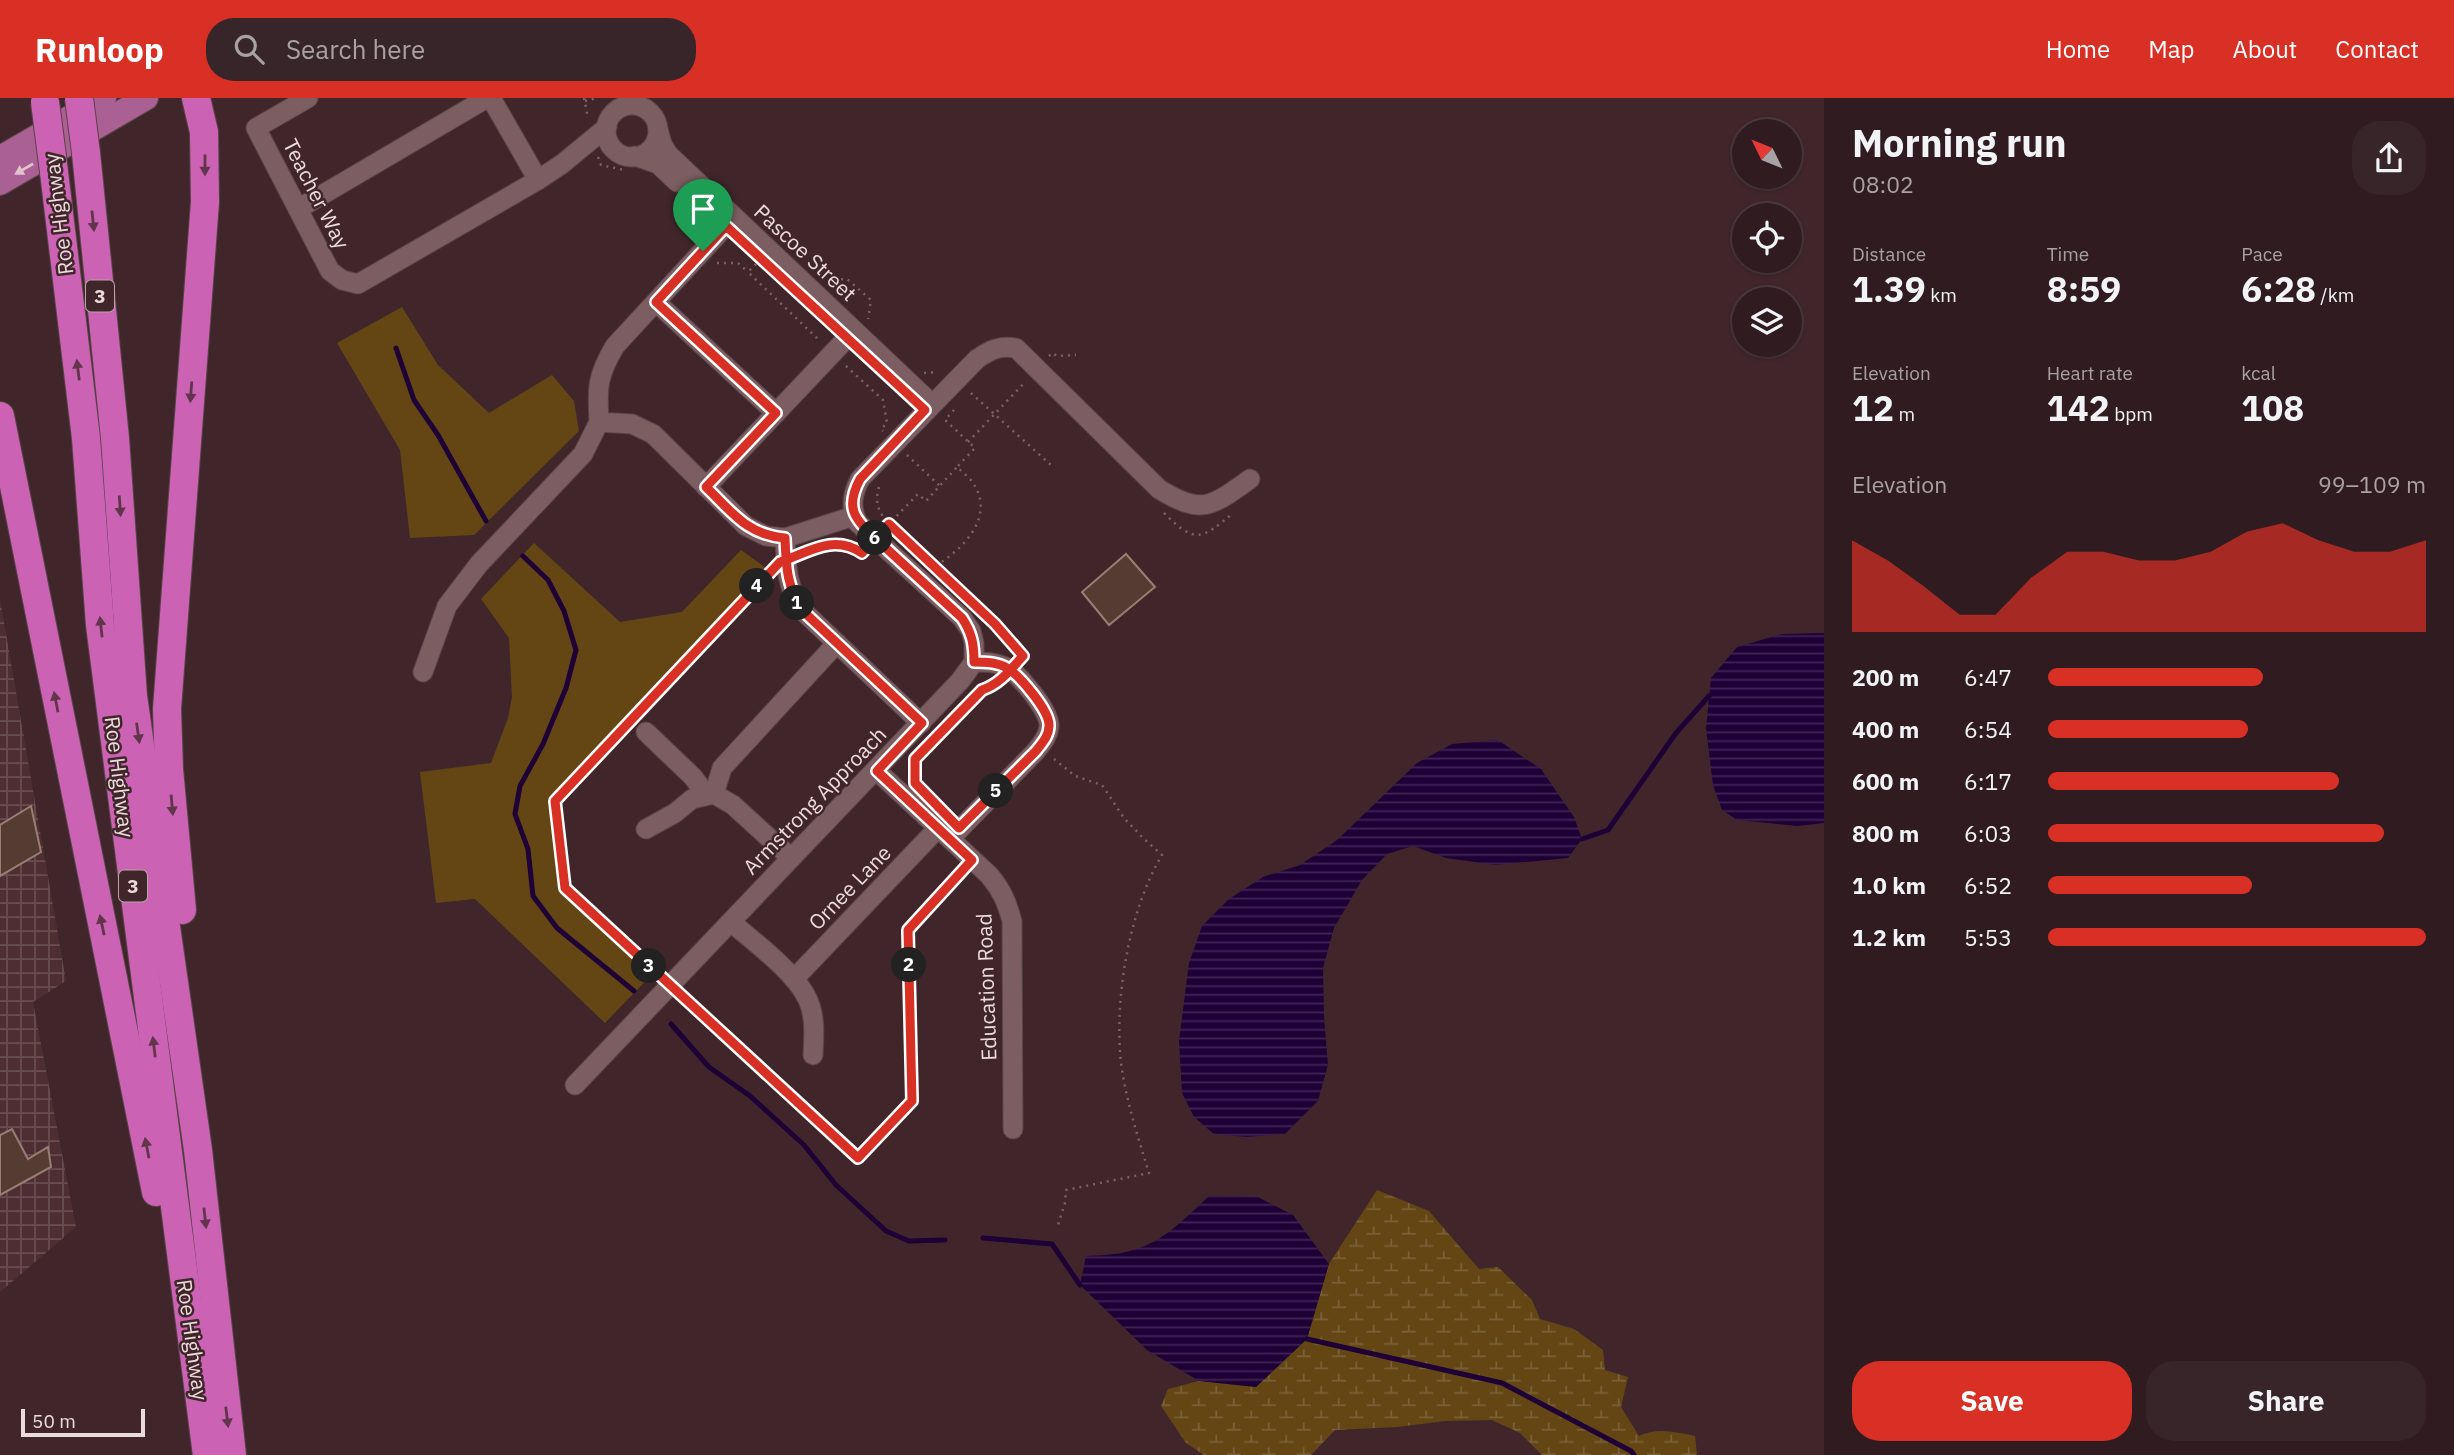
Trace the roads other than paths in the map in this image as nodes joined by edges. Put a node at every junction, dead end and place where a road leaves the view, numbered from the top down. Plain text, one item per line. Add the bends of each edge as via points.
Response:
1 (79, 98) edge
2 (104, 98) edge
3 (146, 98) edge
4 (196, 98) edge
5 (214, 98) edge
6 (308, 98) edge
7 (489, 98) edge
8 (45, 100) edge
9 (626, 106) edge
10 (658, 129) junction
11 (204, 132) junction
12 (608, 157) junction
13 (0, 158) edge
14 (629, 163) junction
15 (562, 164) junction
16 (538, 180) junction
17 (0, 183) edge
18 (298, 209) junction
19 (730, 222) junction
20 (656, 302) junction
21 (847, 338) junction
22 (928, 407) junction
23 (776, 413) junction
24 (0, 416) edge
25 (598, 422) junction
26 (1250, 479) dead end
27 (706, 487) junction
28 (854, 516) junction
29 (785, 538) junction
30 (837, 643) junction
31 (974, 662) junction
32 (423, 672) dead end
33 (922, 723) junction
34 (646, 732) dead end
35 (877, 771) junction
36 (707, 795) junction
37 (646, 829) dead end
38 (944, 833) junction
39 (791, 858) junction
40 (732, 922) junction
41 (794, 979) junction
42 (813, 1055) dead end
43 (575, 1085) dead end
44 (1013, 1129) dead end
45 (198, 1150) junction
46 (191, 1334) junction
47 (207, 1455) edge
48 (232, 1455) edge

1 -> 45 highway, Roe Highway / 3, bridge via 115,438 133,696
2 - 13 main road
3 -> 17 main road
4 - 11 highway
5 - 11 highway
6 - 18 street, Teacher Way via 256,128
7 - 16 street
7 - 18 street
46 -> 8 highway, Roe Highway / 3, bridge via 100,625 86,438
9 - 10 street, Pascoe Street via 651,113
9 - 12 street via 609,142
9 - 15 street, Teacher Way
10 - 14 street via 653,146
10 - 19 street, Pascoe Street via 668,154
11 -> 45 highway via 205,202 167,709
12 - 14 street, Pascoe Street via 622,154
12 - 15 street
14 - 19 street, Pascoe Street via 658,164
15 - 16 street, Teacher Way
16 - 18 street, Teacher Way via 358,284 330,271
19 - 20 street
19 - 21 street, Pascoe Street
19 - 22 street, Pascoe Street
20 - 23 street
20 - 25 street via 615,345 603,366 597,388
21 - 22 street, Pascoe Street
21 - 23 street
22 - 26 street via 977,359 993,349 1016,348 1159,489 1179,501 1217,502
22 - 28 street via 860,479 854,491
23 - 27 street
46 -> 24 highway via 153,1181
25 - 27 street via 632,424 653,434
25 - 32 street via 583,454 447,606
27 - 29 street via 746,526 766,537
28 - 29 street
28 - 31 street via 859,523 882,531 917,577 962,618 971,631
29 - 30 street via 793,597
30 - 33 street
30 - 36 street via 722,768
31 - 33 street, Armstrong Approach
31 - 38 street, Ornee Lane via 1010,670 1038,701 1050,725 1036,751
33 - 35 street, Armstrong Approach
34 - 36 street
35 - 38 street, Education Road
35 - 39 street, Armstrong Approach
36 - 37 street
36 - 39 street via 733,805
38 - 41 street, Ornee Lane
38 - 44 street, Education Road via 1003,893 1012,921
39 - 40 street, Armstrong Approach
40 - 41 street
40 - 43 street, Armstrong Approach
41 - 42 street via 807,997 814,1024
45 -> 48 highway, Roe Highway / 3
46 - 47 highway, Roe Highway / 3

